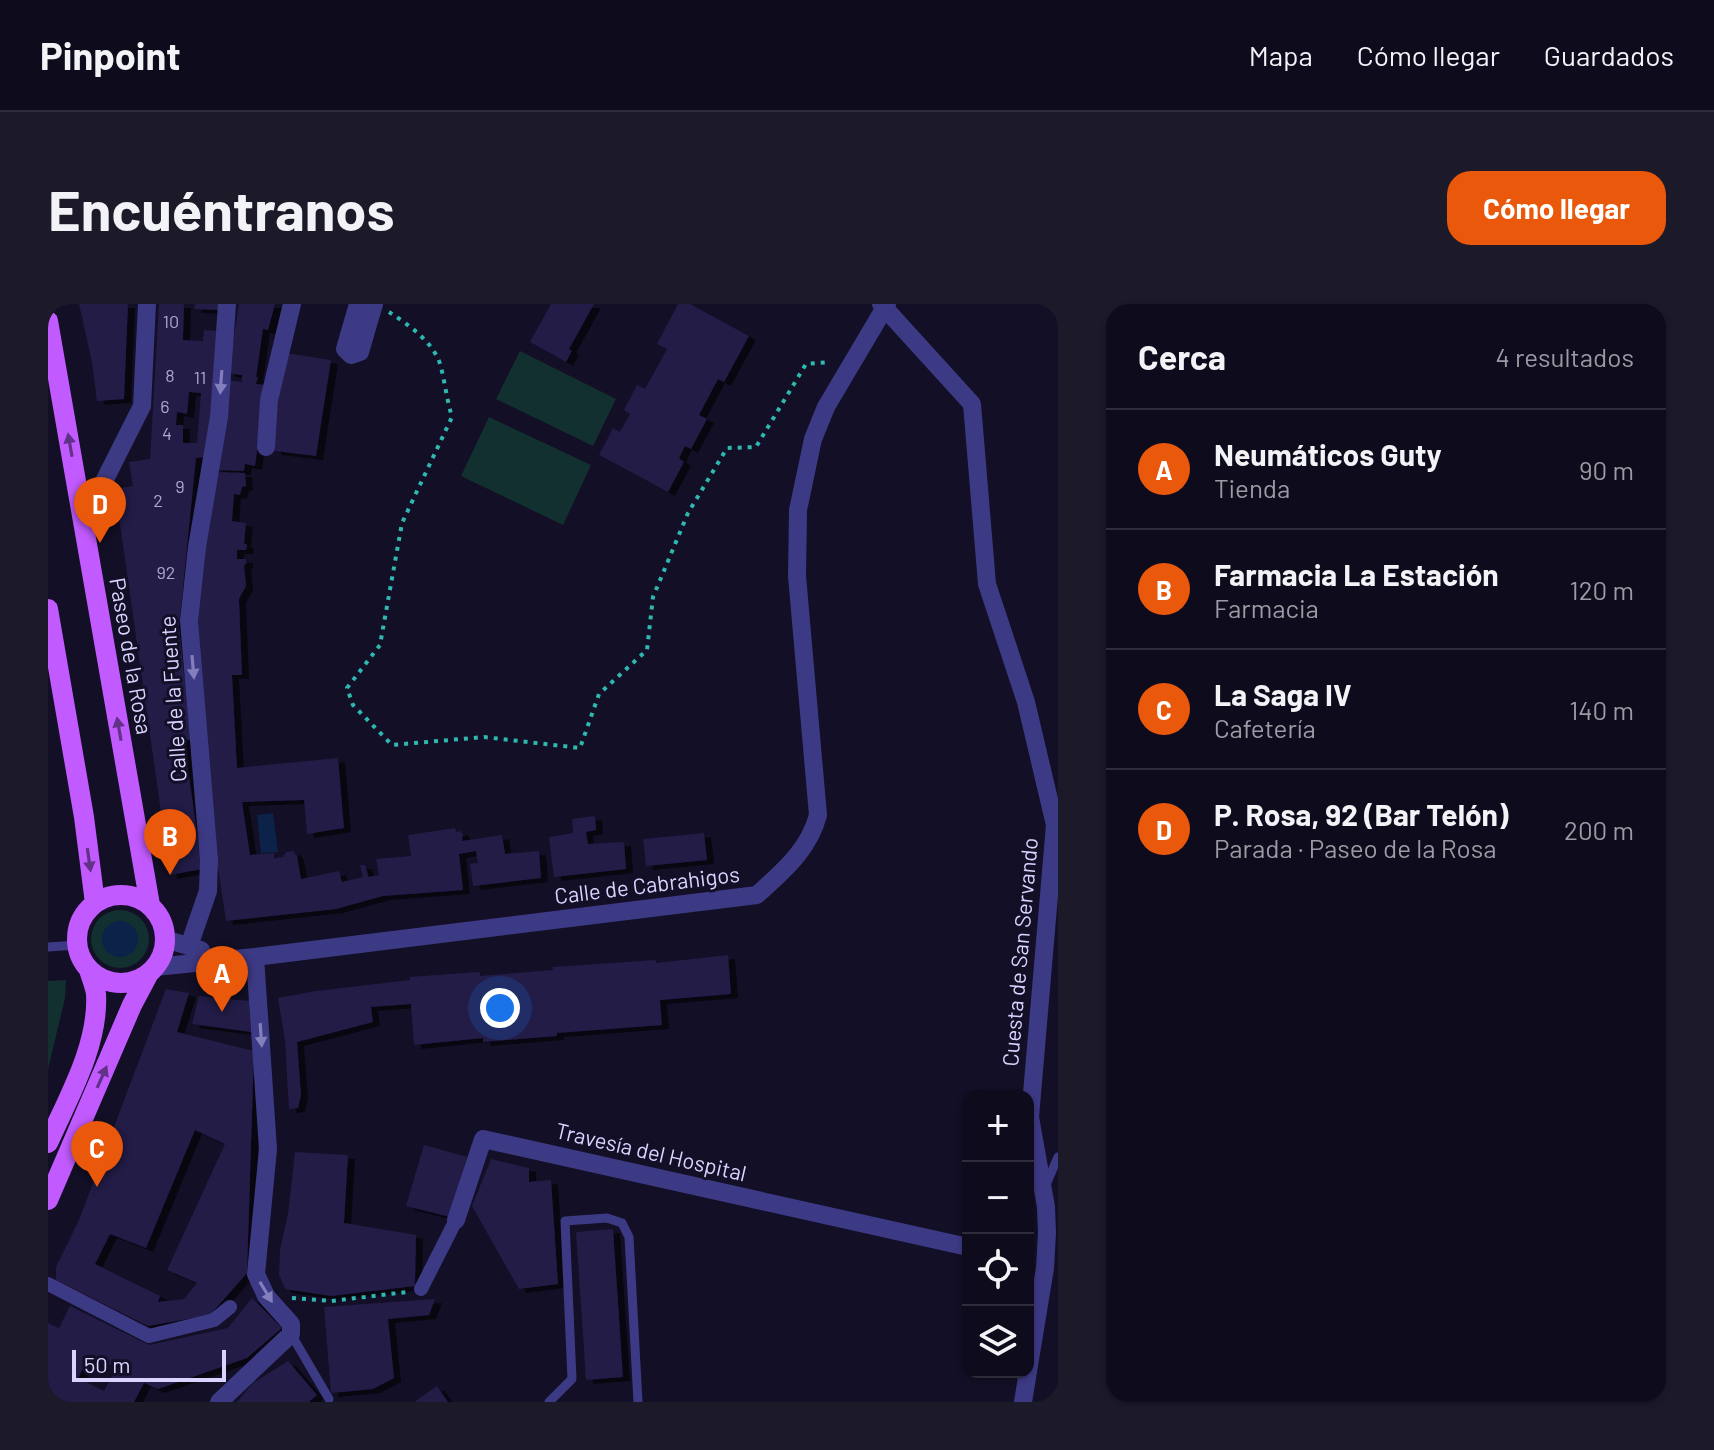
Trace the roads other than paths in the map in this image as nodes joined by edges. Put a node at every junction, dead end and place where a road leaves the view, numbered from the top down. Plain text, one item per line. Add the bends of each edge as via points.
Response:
1 (147, 304) edge
2 (227, 304) edge
3 (292, 304) edge
4 (358, 304) edge
5 (376, 304) edge
6 (884, 305) edge
7 (48, 321) edge
8 (266, 447) dead end
9 (84, 521) junction
10 (48, 609) edge
11 (1056, 832) edge
12 (95, 903) junction
13 (150, 905) junction
14 (165, 939) junction
15 (77, 945) junction
16 (189, 946) junction
17 (48, 947) edge
18 (255, 957) junction
19 (234, 959) junction
20 (89, 970) junction
21 (152, 970) junction
22 (48, 1143) edge
23 (1058, 1157) edge
24 (1034, 1162) edge
25 (1034, 1168) edge
26 (1044, 1191) junction
27 (48, 1200) edge
28 (456, 1220) joint
29 (962, 1246) edge
30 (1037, 1265) edge
31 (48, 1284) edge
32 (421, 1289) road end
33 (230, 1307) dead end
34 (291, 1334) junction
35 (329, 1399) dead end
36 (219, 1402) edge
37 (549, 1402) edge
38 (638, 1402) edge
39 (1023, 1402) edge

1 - 9 street via 142,406
2 -> 16 street, Calle de la Fuente via 219,417 189,621 209,860 208,891
3 - 8 street via 269,400
4 - 5 street via 345,349 351,355 360,352
6 - 11 street, Cuesta de San Servando via 972,404 987,584 1026,702
6 - 18 street, Calle de Cabrahigos via 826,407 813,439 798,510 797,576 818,815 813,835 788,866 757,895
9 -> 7 main road, Paseo de la Rosa
13 -> 9 main road, Paseo de la Rosa
10 -> 12 main road
11 - 24 street, Cuesta de San Servando via 1030,1117
12 - 13 main road via 123,894
12 - 15 main road via 79,923
13 - 14 main road, Paseo de la Rosa
14 - 16 street
14 - 21 main road
15 - 17 lane
15 - 20 main road
16 - 19 street
18 - 19 street, Calle de Cabrahigos
18 -> 34 street via 268,1149 256,1274 266,1296 291,1324
19 - 21 street, Calle de Cabrahigos
20 - 21 main road via 112,983 138,980
20 - 22 main road via 96,993 94,1020
27 -> 21 main road
23 - 26 lane
25 - 26 street, Cuesta de San Servando
26 - 30 street, Cuesta de San Servando via 1047,1233
28 - 29 street, Travesía del Hospital via 483,1139
28 - 32 street, Travesía del Hospital
30 - 39 street, Cuesta de San Servando
31 - 33 street via 149,1336 214,1320
34 - 35 lane
34 - 36 street
37 - 38 lane via 572,1379 565,1221 607,1218 622,1223 629,1237

